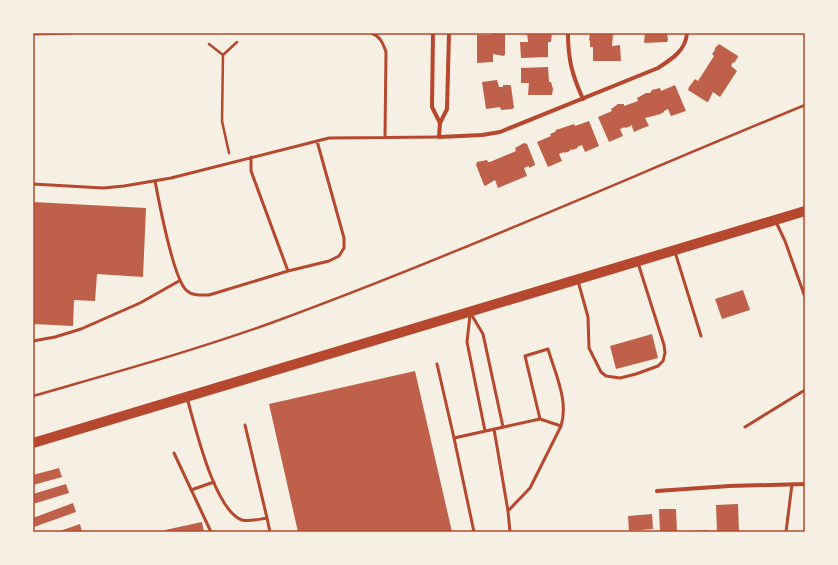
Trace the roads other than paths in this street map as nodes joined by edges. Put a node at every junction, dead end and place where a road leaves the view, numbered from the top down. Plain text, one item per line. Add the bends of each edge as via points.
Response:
1 (46, 33) edge
2 (71, 33) edge
3 (371, 33) edge
4 (433, 33) edge
5 (449, 33) edge
6 (568, 33) edge
7 (687, 33) edge
8 (33, 34) edge
9 (583, 99) junction
10 (440, 123) junction
11 (385, 136) junction
12 (439, 136) junction
13 (317, 141) junction
14 (251, 157) junction
15 (155, 181) junction
16 (33, 184) edge
17 (805, 211) edge
18 (775, 220) junction
19 (675, 251) junction
20 (638, 262) junction
21 (288, 271) junction
22 (578, 280) junction
23 (179, 281) junction
24 (805, 297) edge
25 (470, 313) junction
26 (701, 336) dead end
27 (33, 341) edge
28 (437, 364) dead end
29 (805, 390) edge
30 (187, 398) junction
31 (540, 419) junction
32 (245, 425) dead end
33 (561, 426) junction
34 (503, 427) junction
35 (745, 427) dead end
36 (494, 429) junction
37 (485, 431) junction
38 (454, 438) junction
39 (33, 443) edge
40 (174, 454) dead end
41 (214, 482) junction
42 (792, 484) junction
43 (805, 484) edge
44 (191, 490) junction
45 (657, 491) dead end
46 (508, 511) junction
47 (267, 518) junction
48 (212, 532) edge
49 (270, 532) edge
50 (474, 532) edge
51 (510, 532) edge
52 (786, 532) edge

1 - 2 lane
1 - 8 lane
3 - 11 lane via 377,35 386,52
4 - 10 street via 432,107
5 - 10 street via 447,109
6 - 9 street via 568,53 572,72
7 - 9 street via 687,39 680,52 671,60 658,68
9 - 12 street via 500,132
10 - 12 street
11 - 12 lane
11 - 13 lane via 341,137
13 - 14 lane
13 - 21 lane via 344,238 344,248 339,256 329,261
14 - 15 lane
14 - 21 lane via 251,171
15 - 16 lane via 103,188
15 - 23 lane
17 - 18 main road
18 - 19 main road
18 - 24 lane
19 - 20 main road
19 - 26 lane
20 - 22 main road
20 - 22 lane via 665,353 663,361 658,366 636,374 613,378 601,372 589,348 588,317
21 - 23 lane via 209,295 197,296 187,291
22 - 25 main road
23 - 27 lane via 140,304 81,329
25 - 30 main road
25 - 34 lane via 483,334
25 - 37 lane via 467,342
28 - 38 lane
29 - 35 lane
30 - 39 main road
30 - 41 lane via 205,463
31 - 33 lane
31 - 33 lane via 525,356 548,349 563,401 564,416
31 - 34 lane
32 - 47 lane
33 - 46 lane via 530,488
34 - 36 lane
36 - 37 lane
36 - 46 lane
37 - 38 lane
38 - 50 lane
40 - 44 lane
41 - 44 lane
41 - 47 lane via 237,517 251,521
42 - 43 street
42 - 45 street
42 - 52 lane
44 - 48 lane
46 - 51 lane
47 - 49 lane

